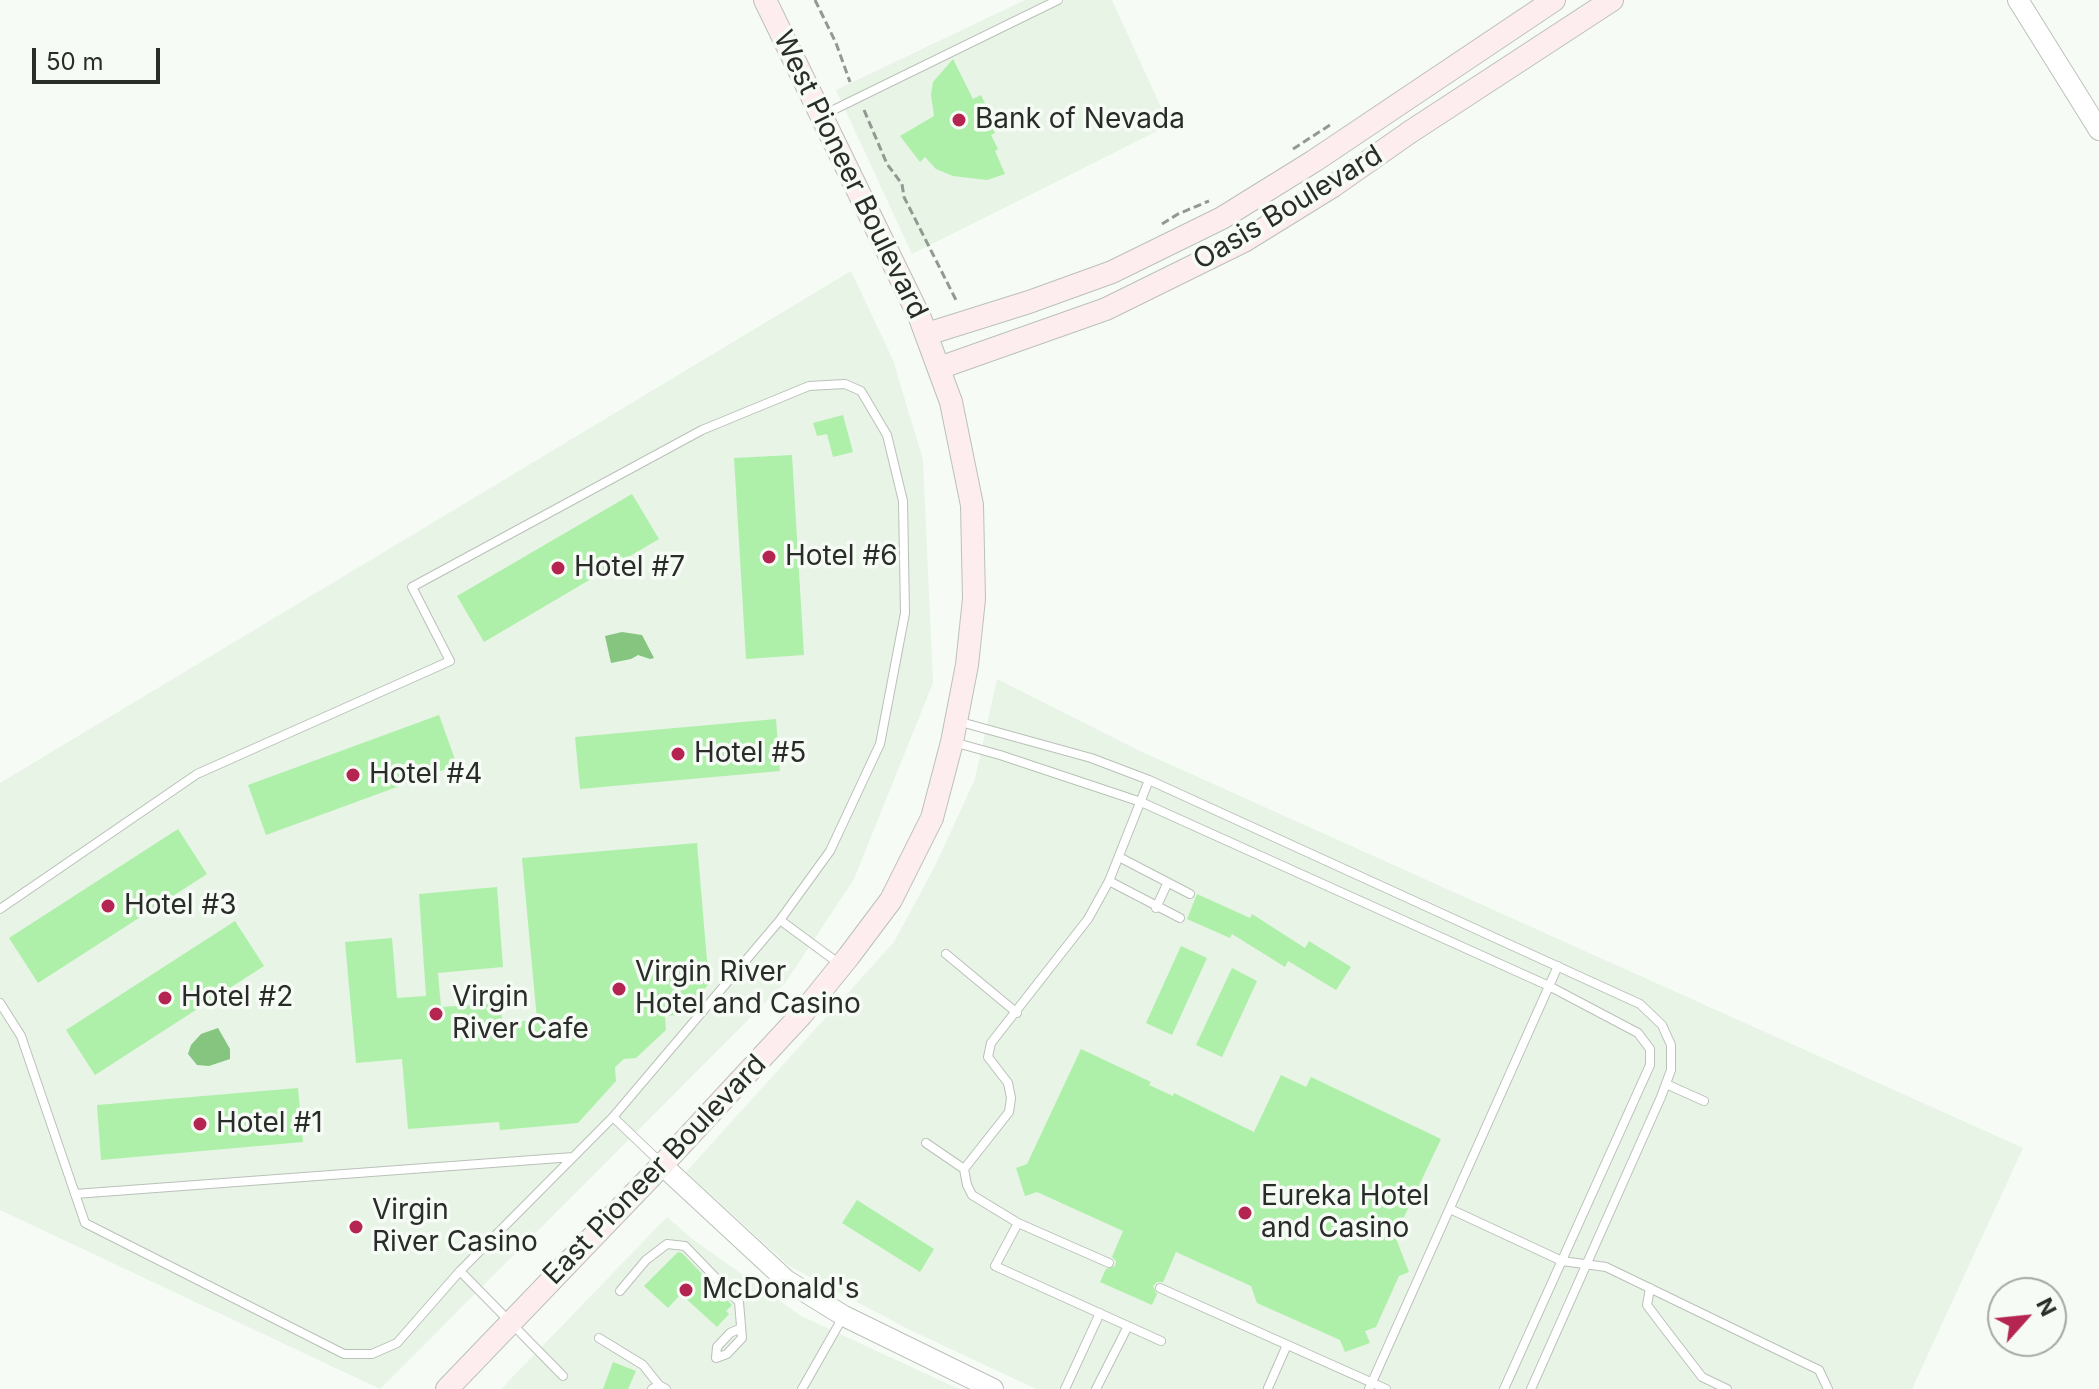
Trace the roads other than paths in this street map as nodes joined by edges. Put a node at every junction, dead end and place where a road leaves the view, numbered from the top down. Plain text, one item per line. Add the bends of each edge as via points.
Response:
1 (765, 0) edge
2 (1058, 0) edge
3 (1554, 0) edge
4 (1612, 0) edge
5 (2018, 0) edge
6 (823, 116) junction
7 (2099, 130) edge
8 (933, 351) junction
9 (954, 731) junction
10 (1149, 780) junction
11 (1141, 802) junction
12 (1119, 857) junction
13 (1109, 881) junction
14 (1167, 884) junction
15 (1190, 894) dead end
16 (1156, 908) junction
17 (0, 909) edge
18 (1180, 918) dead end
19 (780, 920) junction
20 (946, 954) dead end
21 (841, 965) junction
22 (1558, 966) junction
23 (1549, 986) junction
24 (0, 1003) edge
25 (1017, 1013) junction
26 (1666, 1084) junction
27 (1704, 1101) dead end
28 (613, 1117) junction
29 (926, 1143) dead end
30 (573, 1157) junction
31 (662, 1165) junction
32 (964, 1169) junction
33 (75, 1194) junction
34 (1450, 1209) junction
35 (1018, 1223) junction
36 (1562, 1261) junction
37 (1109, 1263) dead end
38 (1588, 1263) junction
39 (460, 1271) junction
40 (1160, 1288) dead end
41 (1650, 1288) junction
42 (620, 1291) dead end
43 (1100, 1313) junction
44 (844, 1316) junction
45 (512, 1321) junction
46 (1128, 1326) junction
47 (599, 1338) dead end
48 (1161, 1341) dead end
49 (1287, 1345) junction
50 (716, 1358) dead end
51 (563, 1376) dead end
52 (1370, 1386) edge
53 (659, 1388) edge
54 (1268, 1388) edge
55 (447, 1389) edge
56 (802, 1389) edge
57 (993, 1389) edge
58 (1065, 1389) edge
59 (1096, 1389) edge
60 (1386, 1389) edge
61 (1504, 1389) edge
62 (1531, 1389) edge
63 (1727, 1389) edge
64 (1828, 1389) edge

1 - 6 main road, West Pioneer Boulevard
2 - 6 lane
3 - 8 main road, Oasis Boulevard via 1222,218 1112,272 1015,307
4 - 8 main road, Oasis Boulevard via 1244,241 1106,309
5 - 7 street
6 - 8 main road, West Pioneer Boulevard
8 - 9 main road, East Pioneer Boulevard via 951,402 972,505 974,599
9 - 10 lane via 1091,758
9 - 11 lane via 1000,755
9 - 21 main road, East Pioneer Boulevard via 932,818 891,900
10 - 11 lane
10 - 22 lane
11 - 12 lane
11 - 23 lane
12 - 13 lane
12 - 14 lane
13 - 16 lane
13 - 25 lane via 1088,919
14 - 15 lane
14 - 16 lane
16 - 18 lane
17 - 19 lane via 197,774 450,661 412,587 702,430 809,386 845,384 861,391 887,435 903,501 905,613 880,744 830,851
19 - 21 lane
19 - 28 lane
20 - 25 lane
21 - 31 main road, East Pioneer Boulevard
22 - 23 lane
22 - 26 lane via 1640,1004 1662,1025 1671,1045
23 - 34 lane
23 - 36 lane via 1638,1033 1650,1049 1650,1065
24 - 33 lane via 21,1036
25 - 32 lane via 991,1043 988,1057 1008,1083 1009,1112
26 - 27 lane
26 - 38 lane
28 - 30 lane
28 - 31 lane
29 - 32 lane
30 - 33 lane
30 - 39 lane
31 - 44 street via 786,1280
31 - 45 main road, East Pioneer Boulevard
32 - 35 lane via 972,1195
33 - 39 lane via 85,1223 344,1354 372,1354 397,1343
34 - 36 lane
34 - 52 lane
35 - 37 lane
35 - 43 lane via 995,1266
36 - 38 lane
36 - 61 lane
38 - 41 lane
38 - 62 lane
39 - 45 lane
40 - 49 lane
41 - 63 lane via 1647,1305 1702,1377
41 - 64 lane via 1819,1370
42 - 50 lane via 667,1244 685,1246 739,1302 741,1328 717,1347
43 - 46 lane
43 - 58 lane
44 - 56 lane
44 - 57 street
45 - 51 lane
45 - 55 main road, East Pioneer Boulevard
46 - 48 lane
46 - 59 lane
47 - 53 lane via 643,1365
49 - 52 lane
49 - 54 lane
52 - 60 lane

